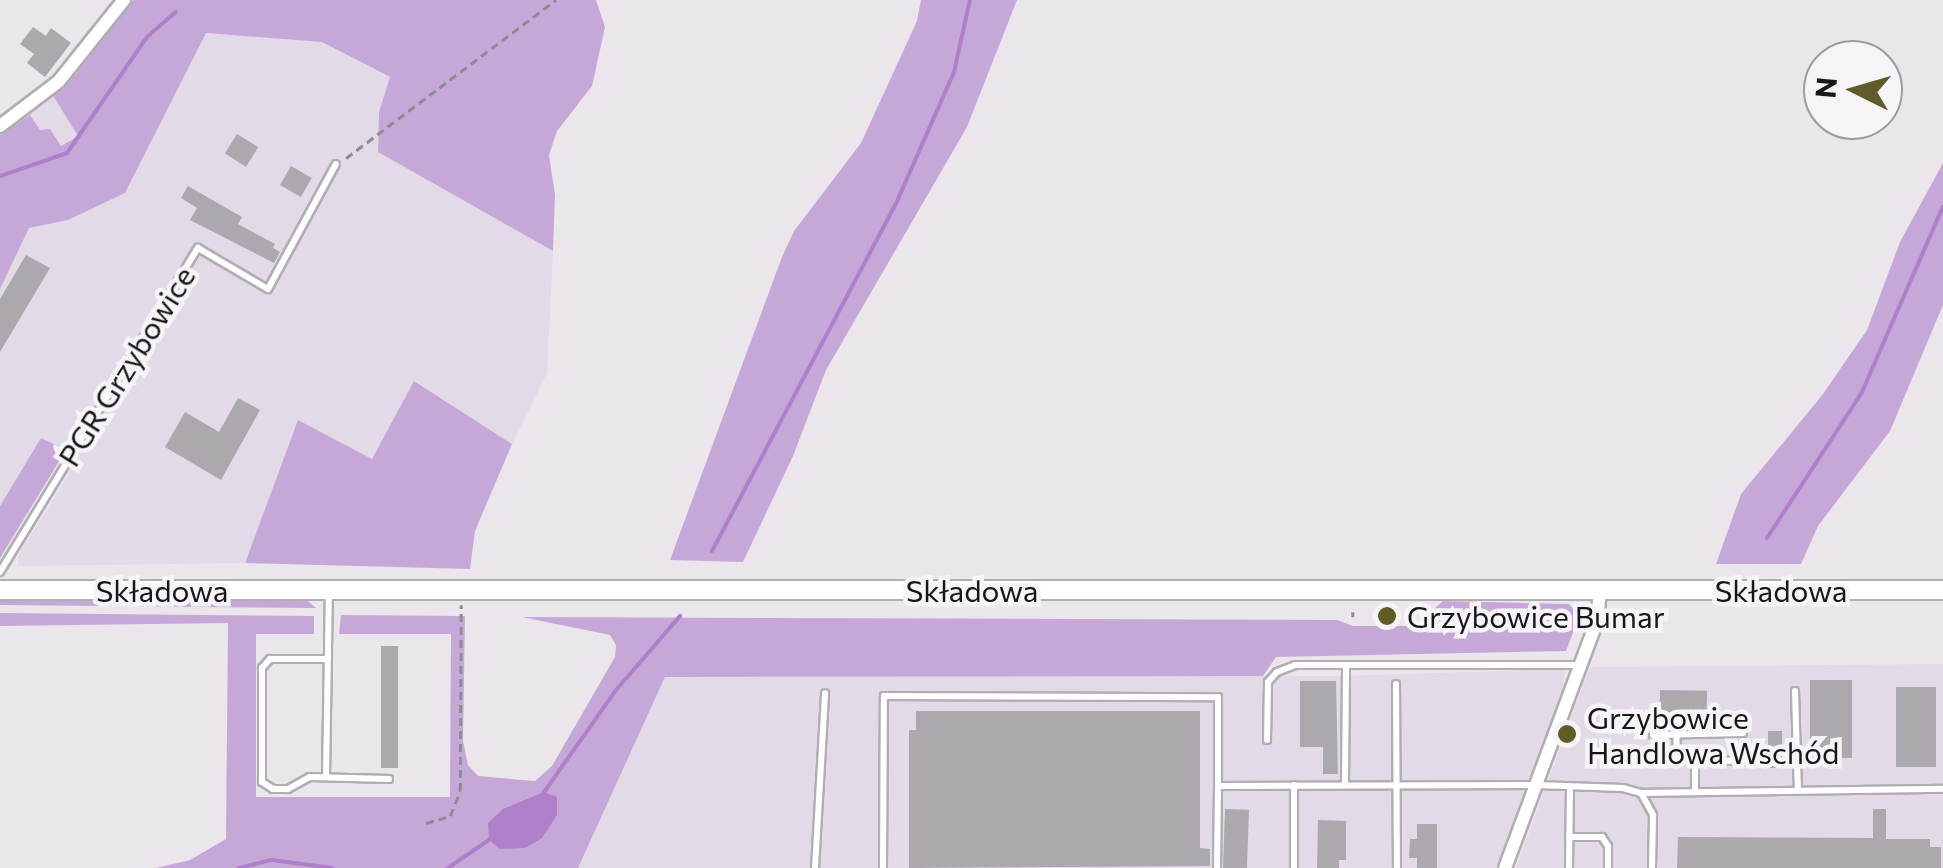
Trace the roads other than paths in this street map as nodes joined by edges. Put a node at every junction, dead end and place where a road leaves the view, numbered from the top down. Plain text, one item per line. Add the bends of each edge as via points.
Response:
1 (124, 0) edge
2 (0, 126) edge
3 (336, 164) road end
4 (0, 572) edge
5 (0, 590) edge
6 (1600, 590) junction
7 (1943, 590) edge
8 (329, 591) junction
9 (328, 658) junction
10 (1346, 665) junction
11 (1581, 665) junction
12 (1396, 684) dead end
13 (1795, 691) dead end
14 (825, 693) dead end
15 (1676, 718) dead end
16 (1743, 732) dead end
17 (1676, 734) junction
18 (1653, 735) dead end
19 (1267, 740) dead end
20 (1677, 760) junction
21 (1695, 760) junction
22 (1737, 760) dead end
23 (1658, 761) dead end
24 (326, 777) junction
25 (389, 779) dead end
26 (1294, 785) junction
27 (1346, 785) junction
28 (1398, 785) junction
29 (1536, 785) junction
30 (1218, 786) junction
31 (1570, 788) junction
32 (1943, 789) edge
33 (1798, 790) junction
34 (1695, 791) junction
35 (1641, 793) junction
36 (1569, 837) junction
37 (815, 868) edge
38 (883, 868) edge
39 (1217, 868) edge
40 (1294, 868) edge
41 (1397, 868) edge
42 (1506, 868) edge
43 (1569, 868) edge
44 (1608, 868) edge
45 (1652, 868) edge

1 - 2 street via 60,81
3 - 4 lane, PGR Grzybowice via 268,289 198,248
5 - 8 main road, Składowa
6 - 7 main road, Składowa
6 - 8 main road, Składowa
6 - 11 street via 1598,620
8 - 9 lane
9 - 24 lane
9 - 24 lane via 270,659 262,668 262,782 288,789
10 - 11 lane
10 - 19 lane via 1295,665 1277,672 1268,682
10 - 27 lane
11 - 29 street
12 - 28 lane
13 - 33 lane
14 - 37 lane
15 - 17 lane
16 - 17 lane
17 - 18 lane
17 - 20 lane
20 - 21 lane
20 - 23 lane
21 - 22 lane
21 - 34 lane
24 - 25 lane
26 - 27 lane
26 - 30 lane
26 - 40 lane
27 - 28 lane
28 - 29 lane
28 - 41 lane
29 - 31 lane
29 - 42 street
30 - 38 lane via 1218,697 884,696
30 - 39 lane
31 - 35 lane
31 - 36 lane
32 - 33 lane
33 - 34 lane
34 - 35 lane
35 - 45 lane via 1654,815
36 - 43 lane
36 - 44 lane via 1602,837

